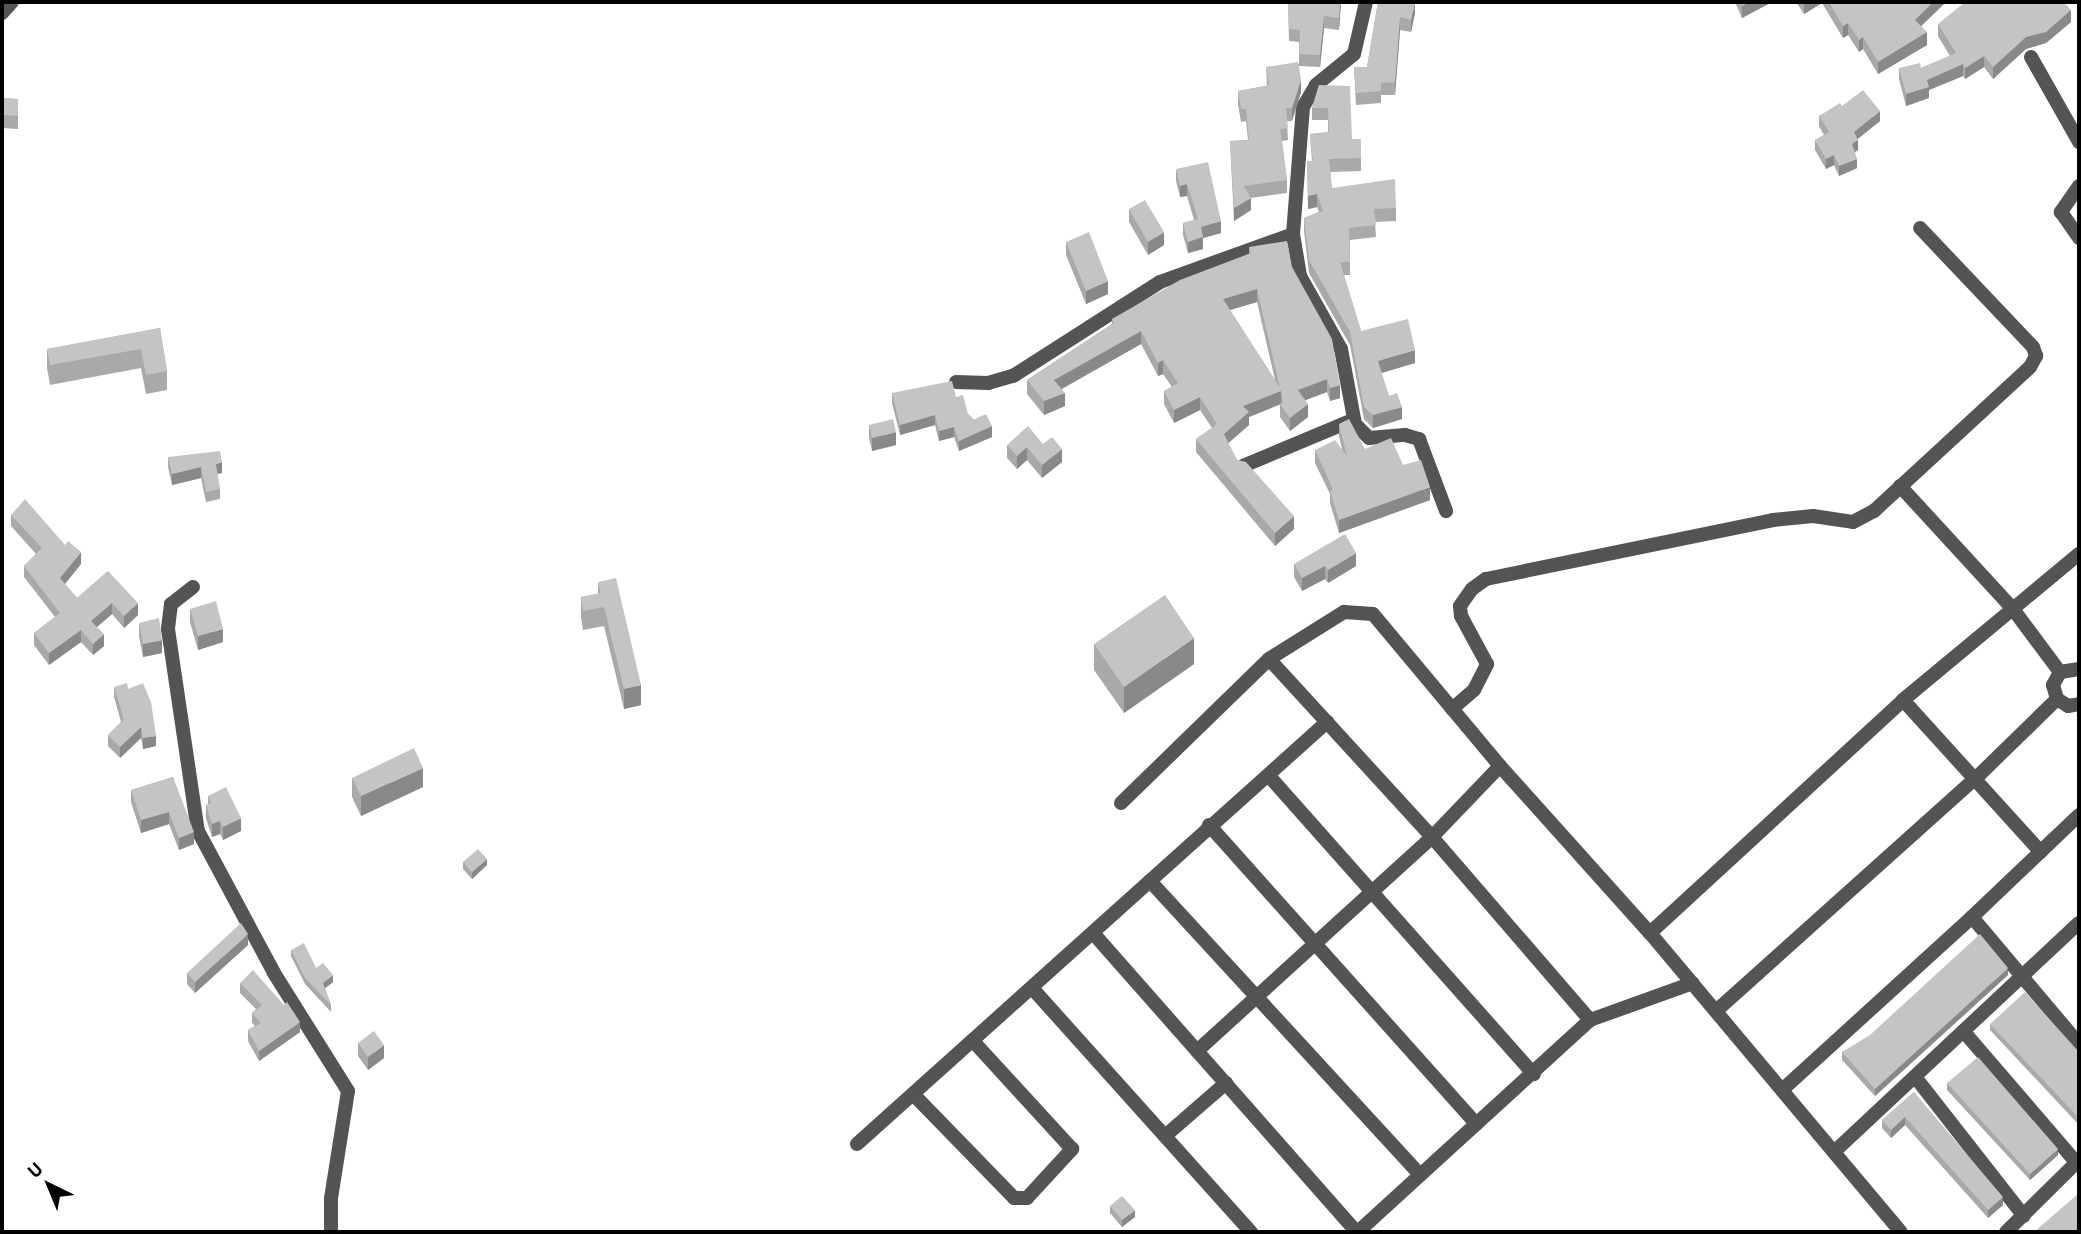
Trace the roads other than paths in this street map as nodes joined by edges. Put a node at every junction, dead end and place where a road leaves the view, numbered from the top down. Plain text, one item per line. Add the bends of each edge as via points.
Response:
1 (12, 2) edge
2 (1366, 2) edge
3 (2, 13) edge
4 (2031, 57) dead end
5 (2079, 142) edge
6 (2079, 186) edge
7 (1920, 228) dead end
8 (1293, 234) junction
9 (2079, 238) edge
10 (956, 382) dead end
11 (1353, 420) junction
12 (1243, 466) edge
13 (1900, 486) junction
14 (1446, 510) dead end
15 (2079, 554) edge
16 (193, 587) dead end
17 (2013, 609) junction
18 (1269, 659) junction
19 (2079, 669) edge
20 (2060, 672) junction
21 (2057, 699) junction
22 (1903, 700) junction
23 (2079, 704) edge
24 (1452, 709) junction
25 (1327, 722) junction
26 (1500, 766) junction
27 (1269, 776) junction
28 (1975, 779) junction
29 (1121, 803) dead end
30 (2079, 815) edge
31 (1209, 825) junction
32 (1432, 836) junction
33 (2041, 852) junction
34 (1150, 881) junction
35 (1372, 890) junction
36 (1972, 917) junction
37 (2079, 923) edge
38 (1093, 933) junction
39 (1650, 933) junction
40 (1315, 943) junction
41 (2021, 975) junction
42 (1693, 983) junction
43 (1032, 988) junction
44 (1255, 995) junction
45 (1716, 1011) junction
46 (1591, 1020) junction
47 (1965, 1033) junction
48 (973, 1041) junction
49 (2079, 1044) edge
50 (1197, 1051) junction
51 (1534, 1074) junction
52 (1916, 1078) junction
53 (1226, 1083) junction
54 (1782, 1090) junction
55 (913, 1094) junction
56 (1476, 1124) junction
57 (1165, 1136) junction
58 (857, 1144) dead end
59 (1834, 1152) junction
60 (2078, 1161) edge
61 (1420, 1175) junction
62 (2024, 1216) junction
63 (331, 1232) edge
64 (1251, 1232) edge
65 (1358, 1232) edge
66 (1900, 1232) edge
67 (2006, 1232) edge

1 - 3 street
2 - 8 street via 1354,54 1317,85 1303,107
4 - 5 street
6 - 9 street via 2061,212
7 - 13 street via 2033,347 2036,356 2030,367
8 - 10 street via 1160,282 1013,376 988,383
8 - 11 street via 1300,276 1341,349
11 - 12 street
11 - 14 street via 1370,438 1405,435 1419,439
13 - 17 street
13 - 24 street via 1874,511 1853,522 1813,516 1773,520 1486,579 1460,606 1487,664 1474,690
15 - 17 street
16 - 63 street via 172,604 168,629 198,831 274,973 348,1091 331,1198
17 - 20 street
17 - 22 street
18 - 24 street via 1344,612 1360,610 1373,614
18 - 25 street
18 - 29 street
19 - 20 street
20 - 21 street via 2053,685
21 - 23 street via 2068,706
21 - 28 street
22 - 28 street
22 - 39 street
24 - 26 street
25 - 27 street
25 - 32 street
26 - 32 street
26 - 39 street
27 - 31 street
27 - 35 street
28 - 33 street
28 - 45 street
30 - 33 street
31 - 34 street
31 - 40 street
32 - 35 street
32 - 46 street
33 - 36 street
34 - 38 street
34 - 44 street
35 - 40 street
35 - 51 street
36 - 41 street
36 - 54 street
37 - 41 street
38 - 43 street
38 - 50 street
39 - 42 street
40 - 44 street
40 - 56 street
41 - 47 street
41 - 49 street
42 - 45 street
42 - 46 street
43 - 48 street
43 - 57 street
44 - 50 street
44 - 61 street
45 - 54 street
46 - 51 street
47 - 52 street
47 - 60 street
48 - 55 street
48 - 55 street via 1072,1149 1027,1198 1014,1198
50 - 53 street
51 - 56 street
52 - 59 street
52 - 62 street
53 - 57 street
53 - 65 street
54 - 59 street
55 - 58 street
56 - 61 street
57 - 64 street
59 - 66 street
60 - 62 street
61 - 65 street
62 - 67 street

